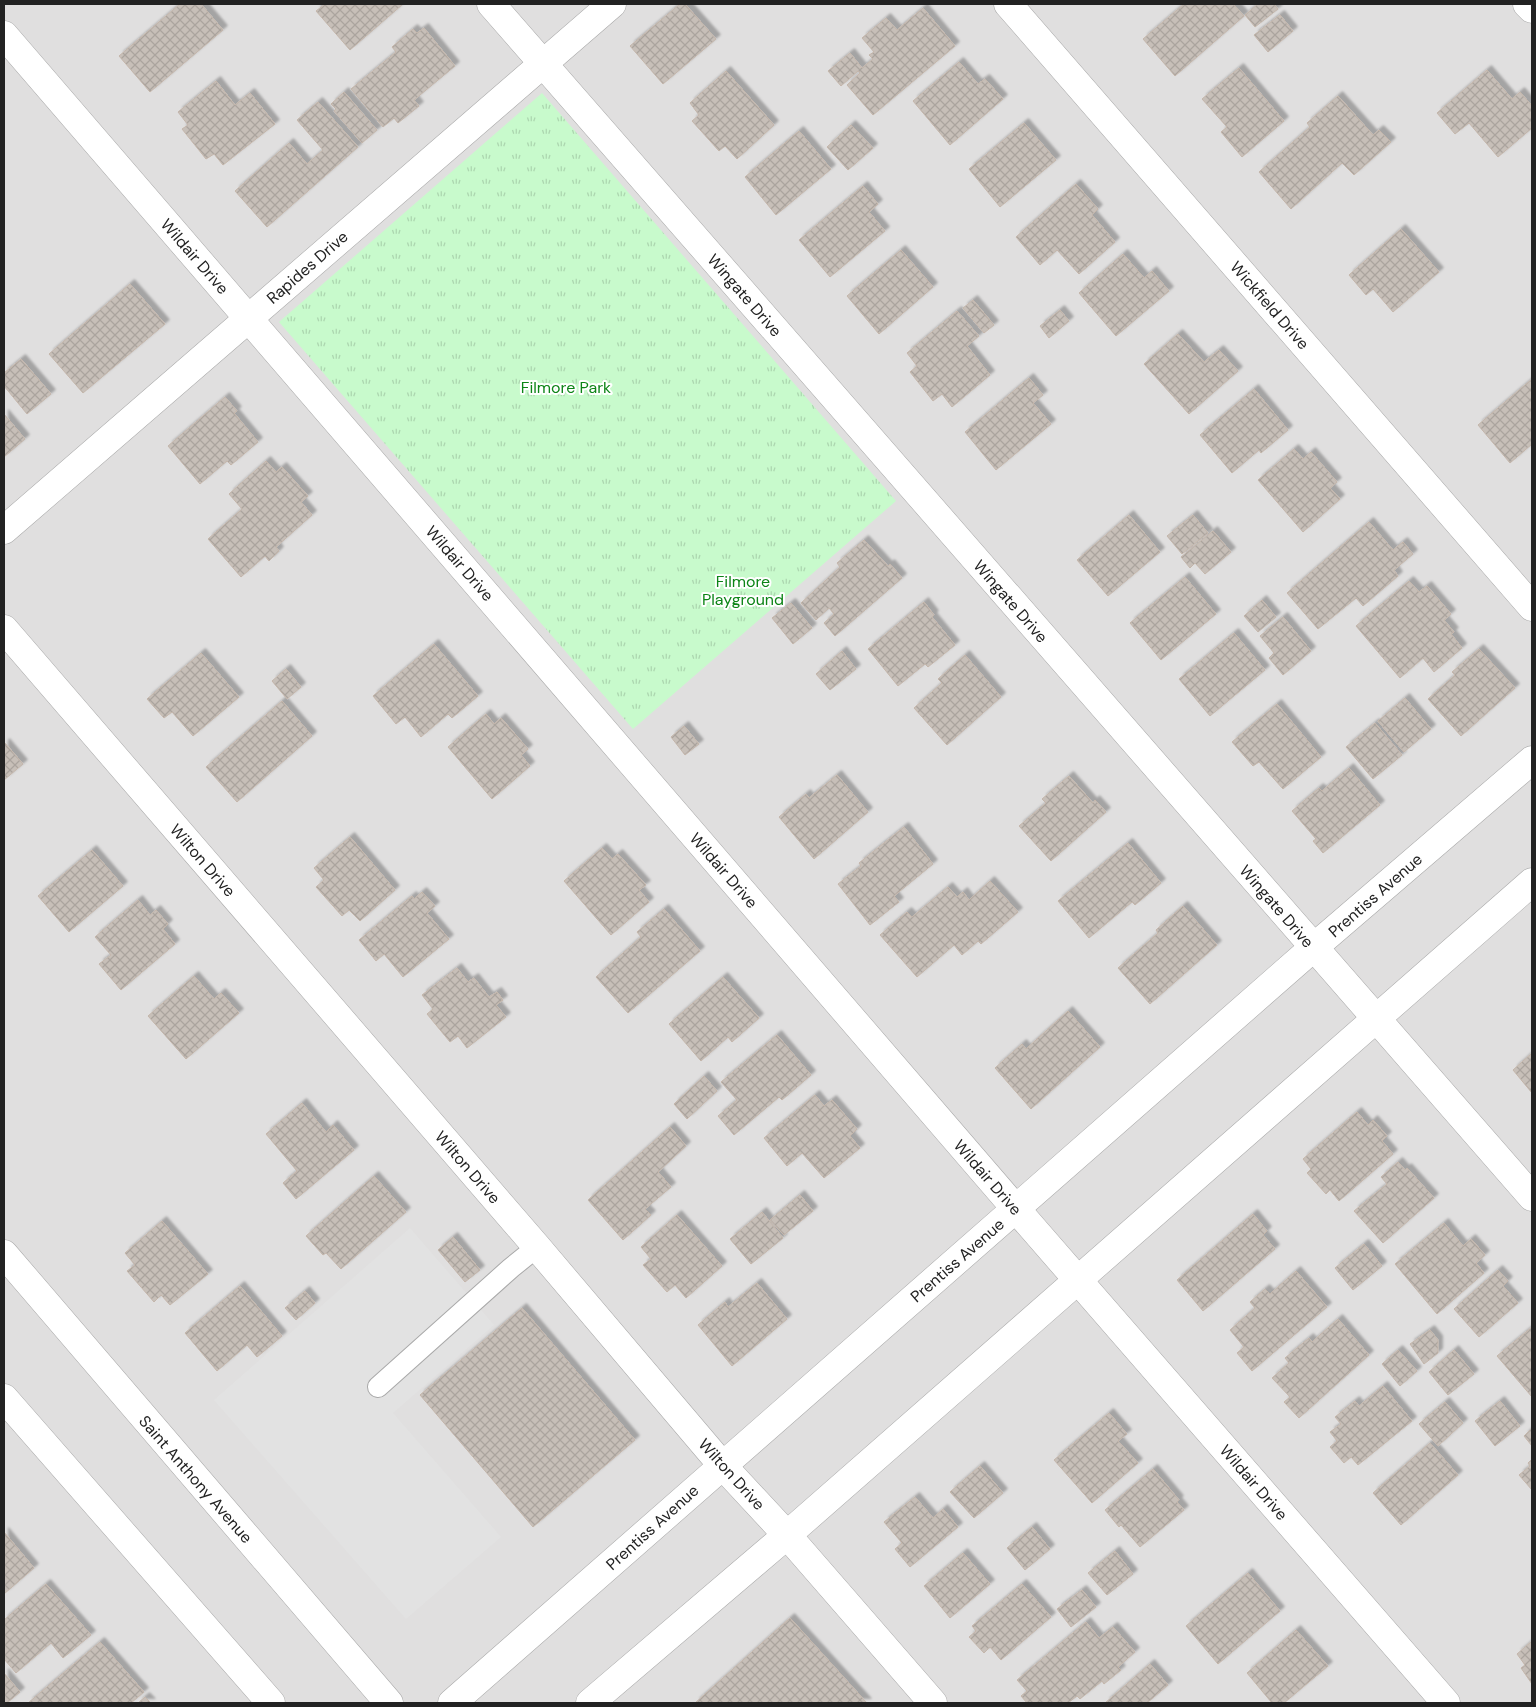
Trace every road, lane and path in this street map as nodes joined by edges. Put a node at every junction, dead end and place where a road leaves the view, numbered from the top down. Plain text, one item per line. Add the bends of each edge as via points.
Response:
1 (491, 4) edge
2 (612, 4) edge
3 (1008, 4) edge
4 (1527, 4) edge
5 (1532, 9) edge
6 (4, 35) edge
7 (544, 64) junction
8 (249, 317) junction
9 (4, 530) edge
10 (1532, 606) edge
11 (4, 629) edge
12 (1532, 760) edge
13 (1532, 882) edge
14 (1314, 948) junction
15 (1377, 1018) junction
16 (1532, 1197) edge
17 (1016, 1209) junction
18 (538, 1247) junction
19 (4, 1254) edge
20 (1078, 1280) junction
21 (378, 1387) dead end
22 (4, 1398) edge
23 (722, 1465) junction
24 (787, 1535) junction
25 (271, 1703) edge
26 (389, 1703) edge
27 (452, 1703) edge
28 (590, 1703) edge
29 (933, 1703) edge
30 (1446, 1703) edge

1 - 7 street, Wingate Drive
2 - 7 street, Rapides Drive
3 - 10 street, Wickfield Drive
4 - 5 street
6 - 8 street, Wildair Drive
7 - 8 street, Rapides Drive
7 - 14 street, Wingate Drive
8 - 9 street, Rapides Drive
8 - 17 street, Wildair Drive
11 - 18 street, Wilton Drive
12 - 14 street, Prentiss Avenue
13 - 15 street
14 - 15 street, Wingate Drive
14 - 17 street, Prentiss Avenue
15 - 16 street, Wingate Drive
15 - 20 street
17 - 20 street, Wildair Drive
17 - 23 street, Prentiss Avenue
18 - 21 lane
18 - 23 street, Wilton Drive
19 - 26 street, Saint Anthony Avenue
20 - 24 street
20 - 30 street, Wildair Drive
22 - 25 street
23 - 24 street, Wilton Drive
23 - 27 street, Prentiss Avenue
24 - 28 street
24 - 29 street, Wilton Drive

